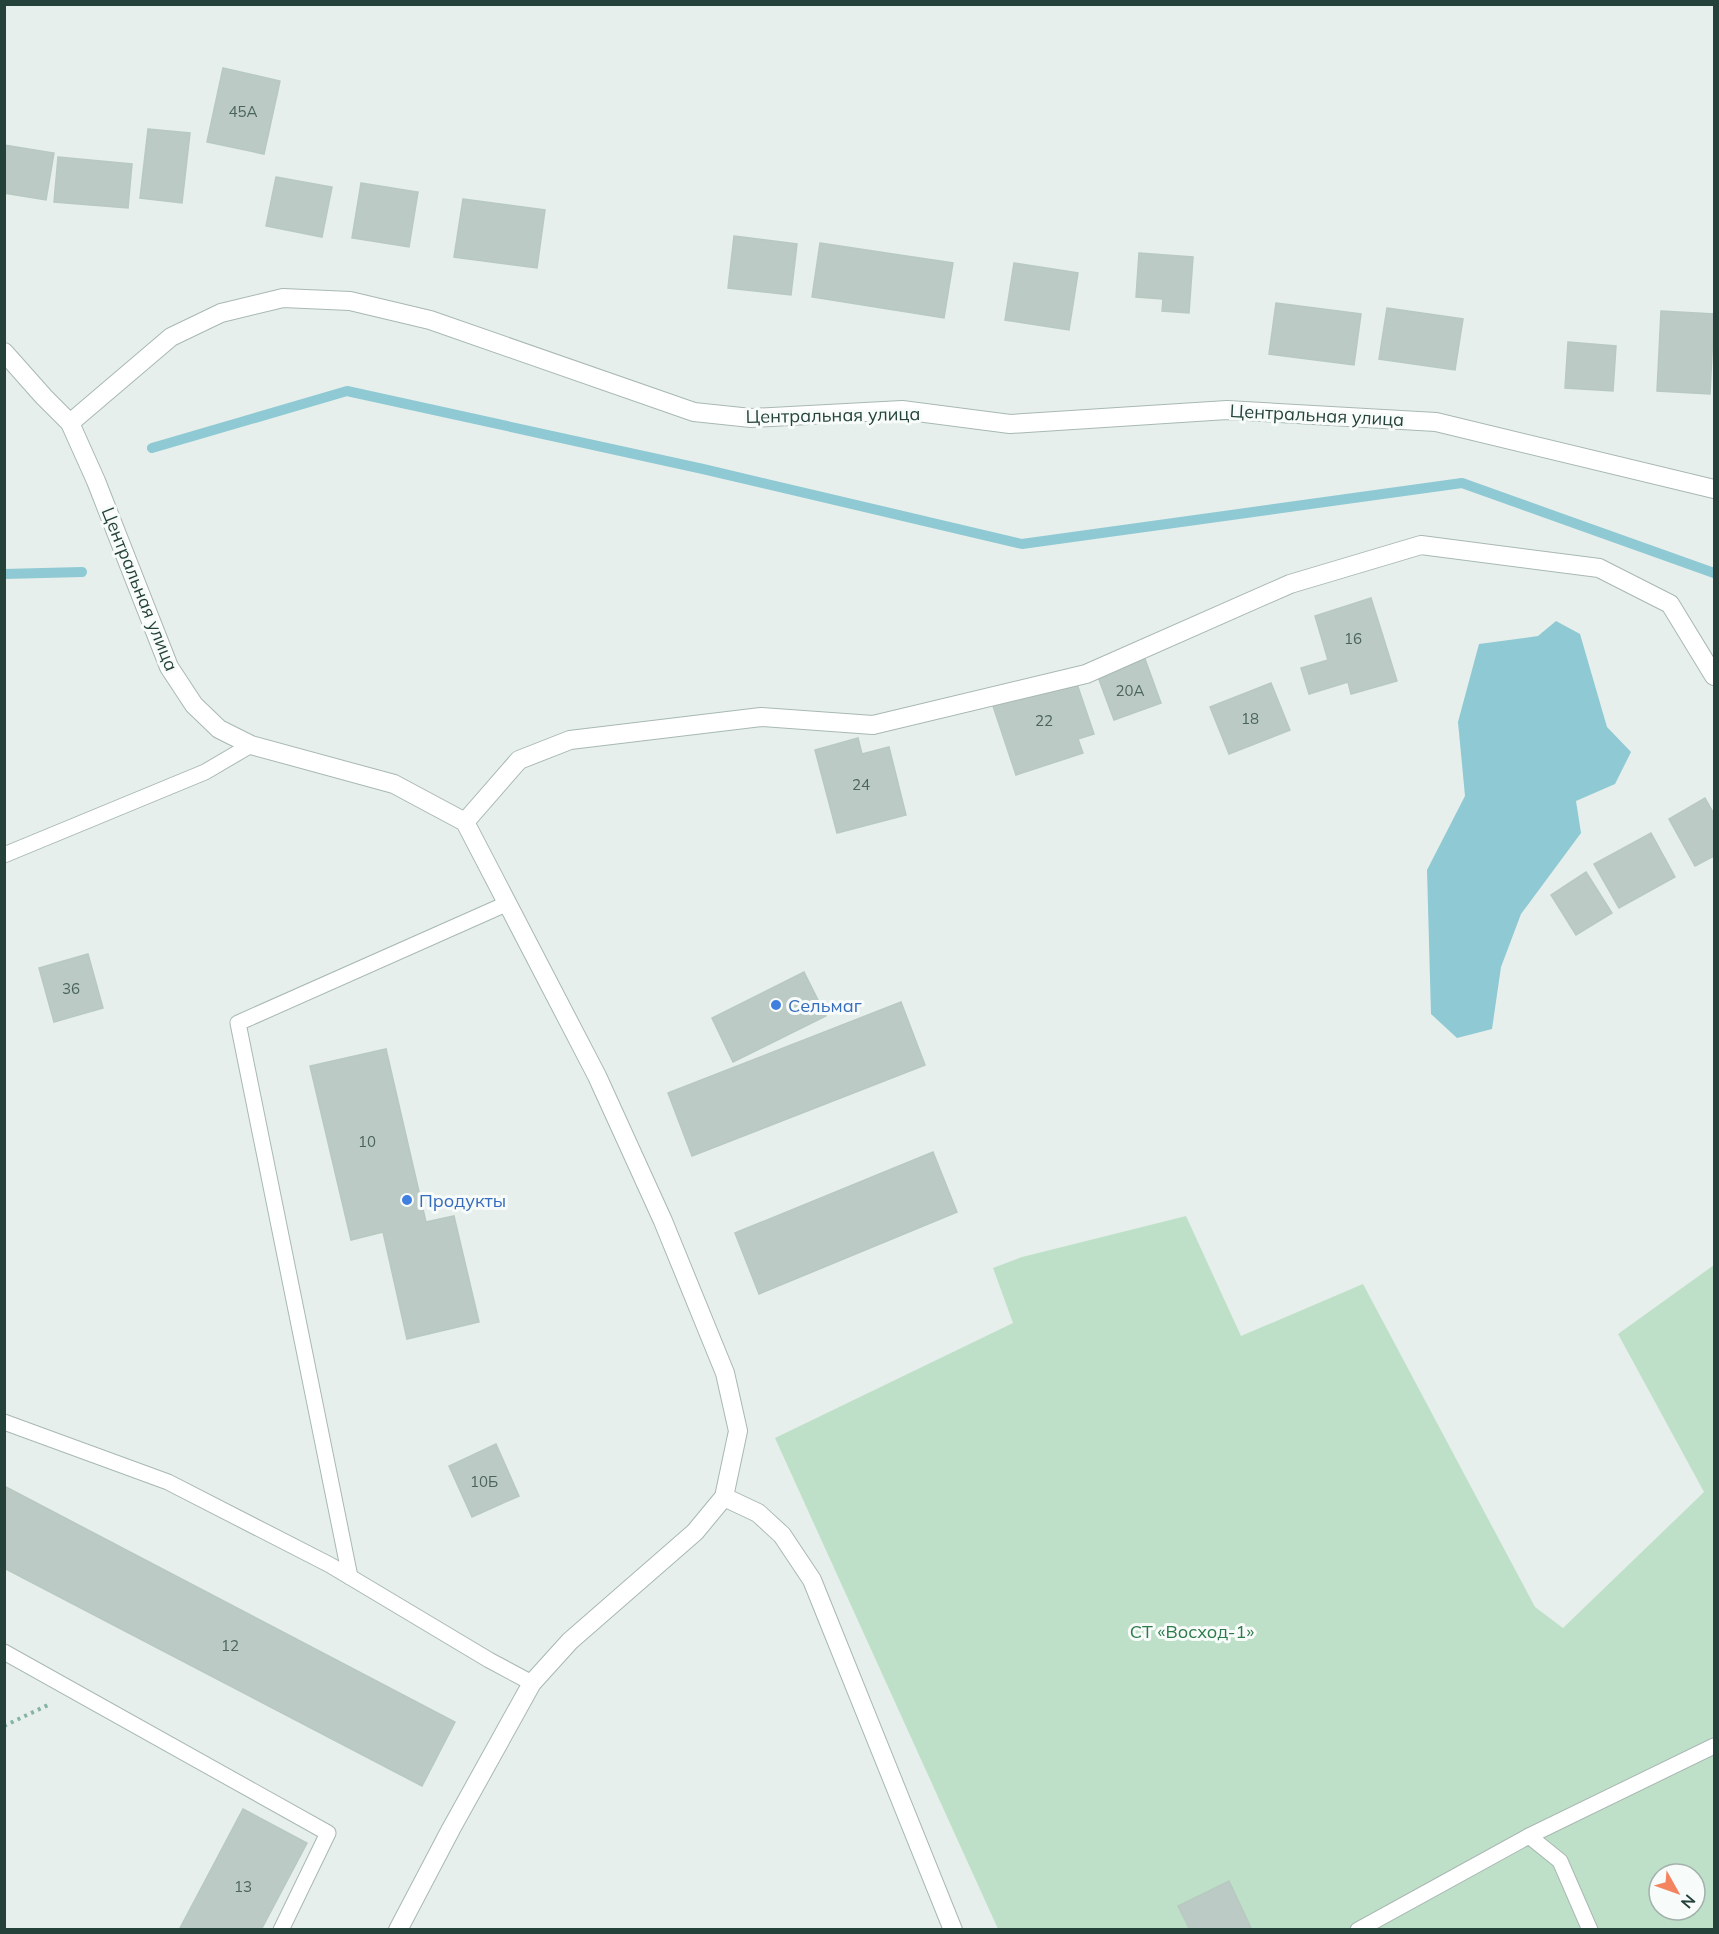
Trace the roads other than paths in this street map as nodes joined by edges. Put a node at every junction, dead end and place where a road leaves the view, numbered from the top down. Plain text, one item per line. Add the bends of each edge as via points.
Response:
1 (4, 352) edge
2 (70, 423) junction
3 (1714, 489) edge
4 (1714, 676) edge
5 (251, 745) junction
6 (465, 822) junction
7 (4, 855) edge
8 (506, 904) junction
9 (4, 1422) edge
10 (724, 1497) junction
11 (350, 1577) junction
12 (4, 1652) edge
13 (532, 1683) junction
14 (1714, 1746) edge
15 (1529, 1836) junction
16 (280, 1929) edge
17 (398, 1929) edge
18 (953, 1929) edge
19 (1359, 1929) edge
20 (1590, 1929) edge

1 - 2 street, Центральная улица
2 - 3 street, Центральная улица via 171,337 221,313 283,298 350,301 430,320 694,412 751,418 902,410 1010,424 1227,410 1436,422
2 - 5 street, Центральная улица via 169,667 194,705 219,729
4 - 6 street via 1670,604 1599,568 1421,545 1290,584 1086,674 873,725 761,717 570,740 519,760
5 - 6 street, Центральная улица via 394,784
5 - 7 lane via 205,772
6 - 8 street
8 - 10 street via 597,1076 663,1221 725,1373 738,1431
8 - 11 lane via 238,1023
9 - 11 lane via 168,1482
10 - 13 street via 695,1532 570,1641
10 - 18 street via 758,1513 782,1535 812,1580
11 - 13 lane
12 - 16 lane via 328,1833
13 - 17 street
14 - 15 lane
15 - 19 lane
15 - 20 lane via 1560,1861

